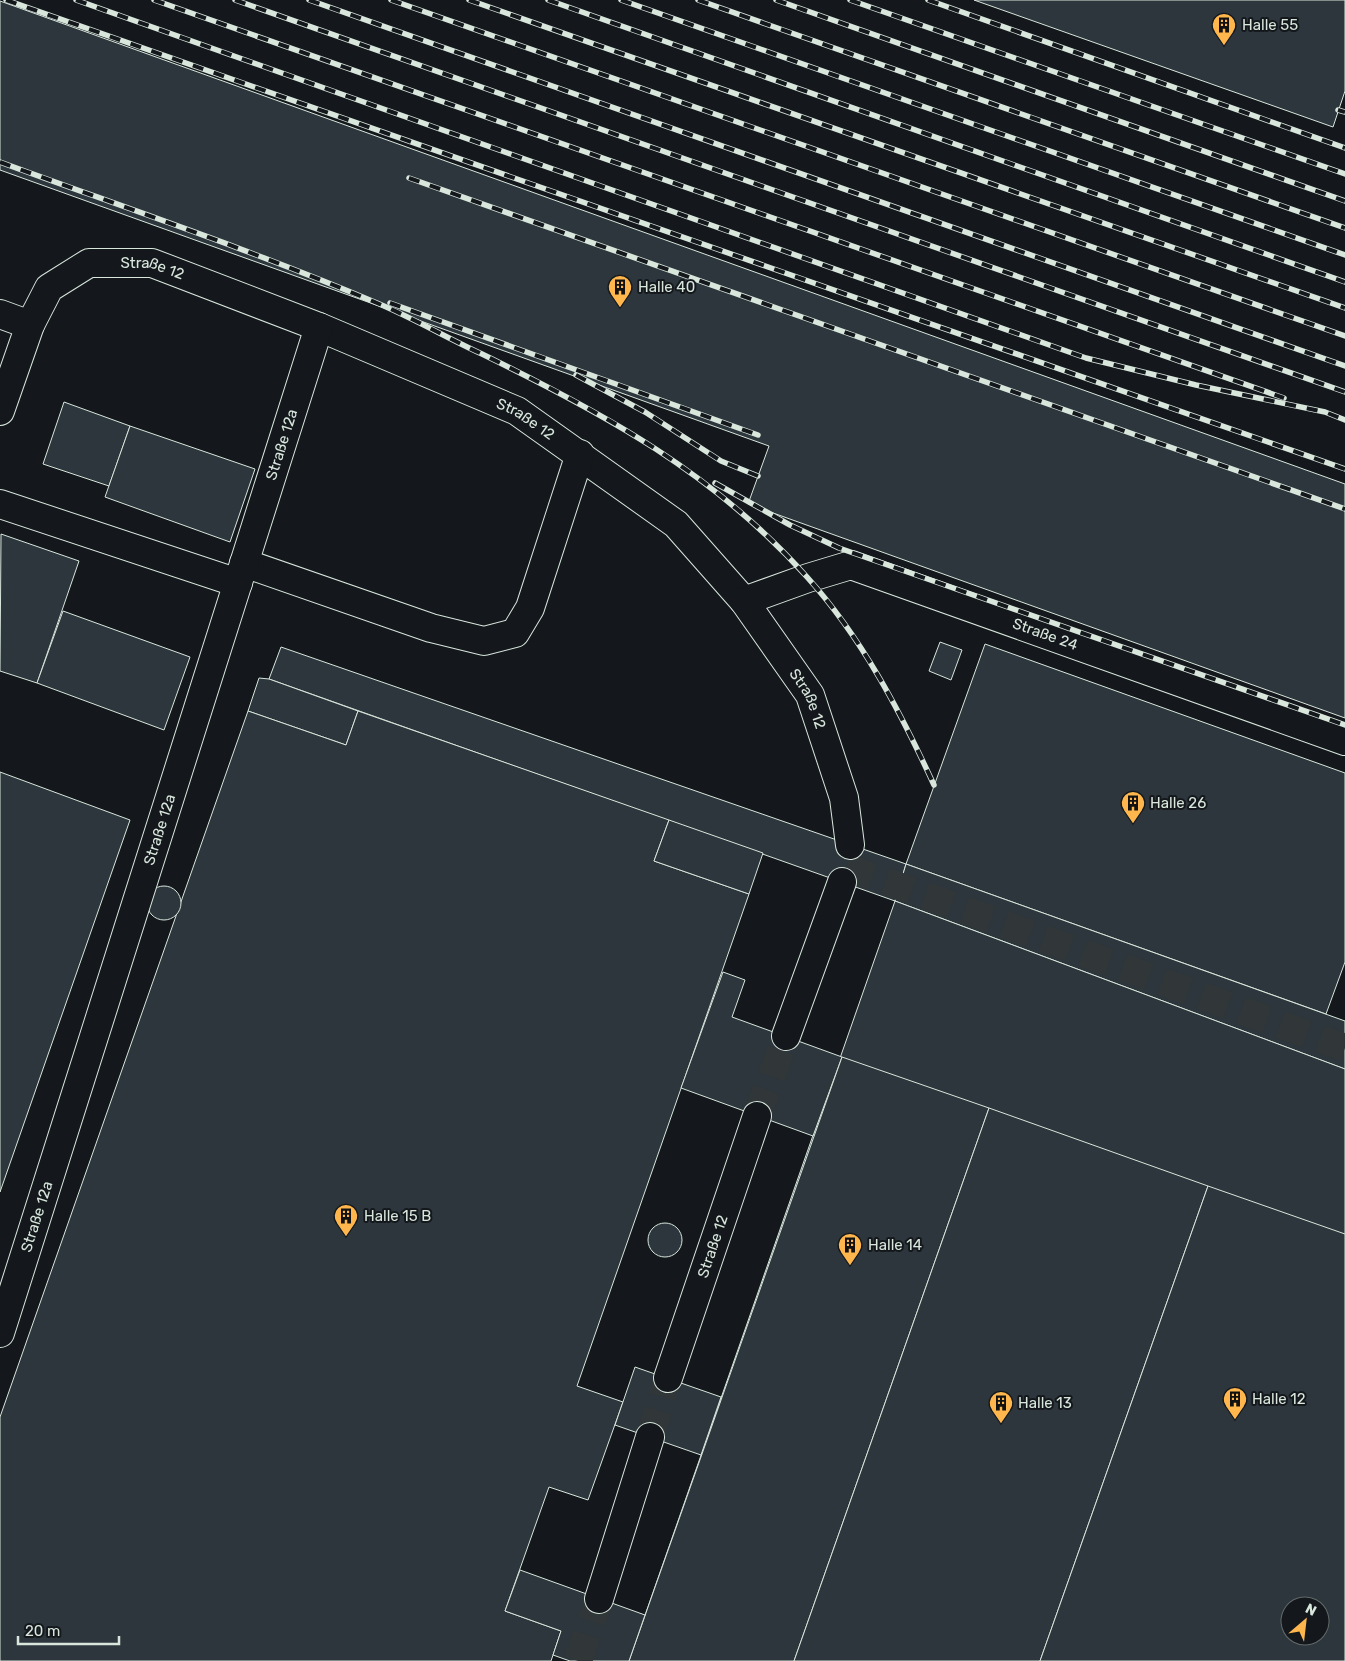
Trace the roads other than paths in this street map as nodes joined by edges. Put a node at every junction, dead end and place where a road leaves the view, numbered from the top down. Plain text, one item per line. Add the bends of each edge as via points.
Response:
1 (0, 314) edge
2 (30, 325) junction
3 (319, 327) junction
4 (0, 411) edge
5 (580, 454) junction
6 (0, 504) edge
7 (241, 573) junction
8 (744, 601) junction
9 (1345, 740) edge
10 (850, 845) dead end
11 (842, 882) dead end
12 (786, 1036) tunnel mouth
13 (757, 1116) tunnel mouth
14 (0, 1332) edge
15 (668, 1378) tunnel mouth
16 (650, 1437) tunnel mouth
17 (599, 1599) tunnel mouth

1 - 2 street
2 - 3 street, Straße 12 via 49,288 89,263 152,263
2 - 4 street, Straße 12
3 - 5 street, Straße 12 via 517,411
3 - 7 street, Straße 12a
5 - 7 street via 530,608 515,633 484,641
5 - 8 street, Straße 12 via 676,524
6 - 7 street
7 - 14 street, Straße 12a
8 - 9 street, Straße 24 via 851,565
8 - 10 street, Straße 12 via 810,695 844,798
11 - 12 street
13 - 15 street, Straße 12
16 - 17 street

